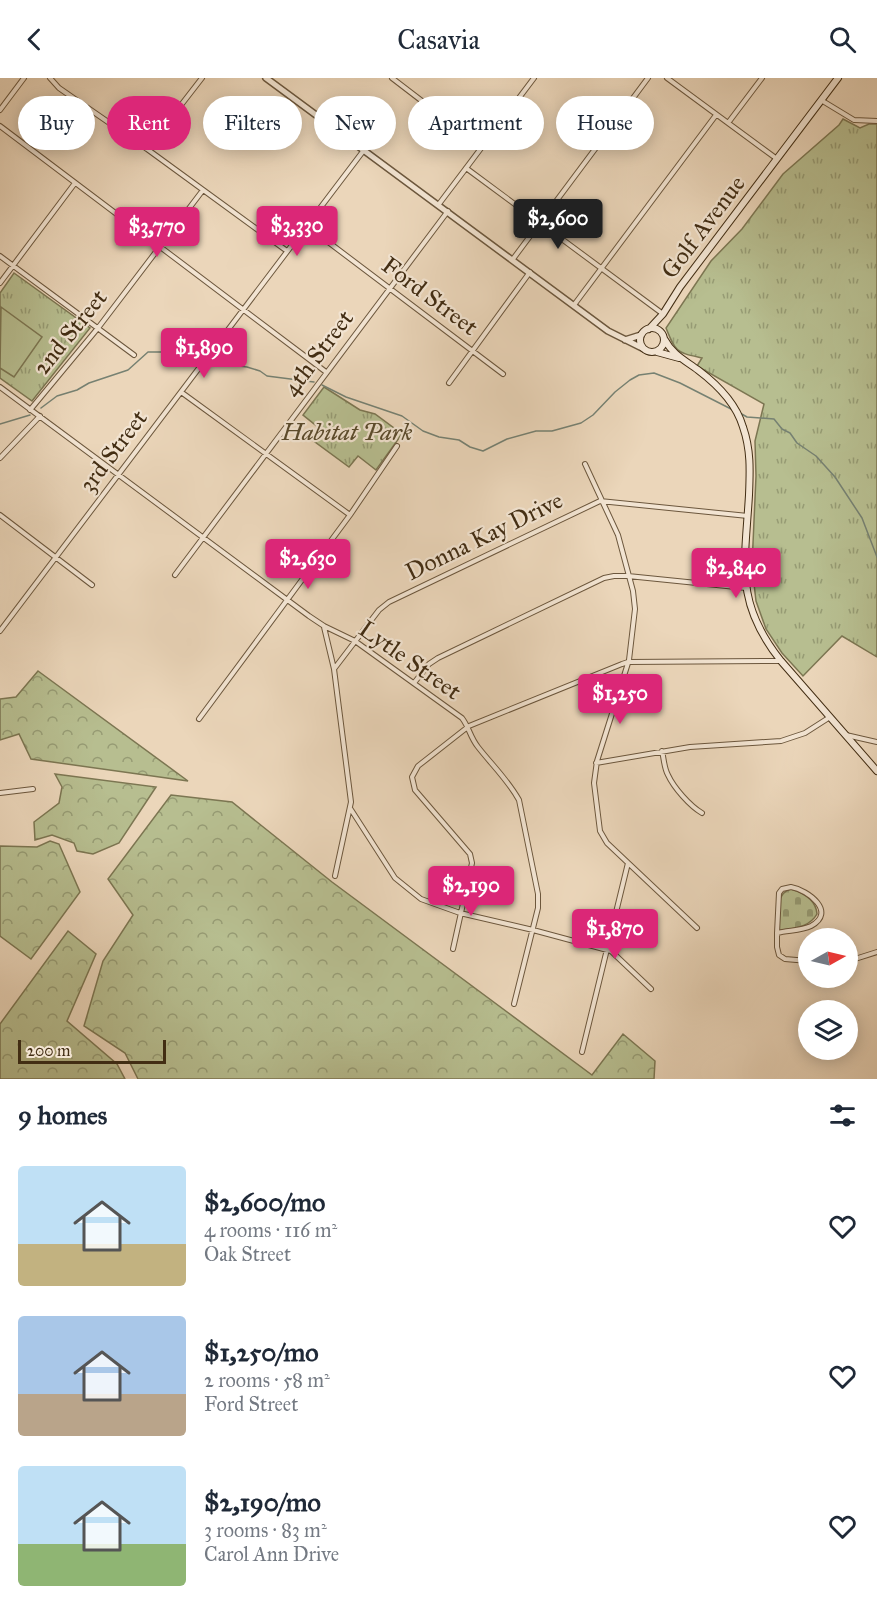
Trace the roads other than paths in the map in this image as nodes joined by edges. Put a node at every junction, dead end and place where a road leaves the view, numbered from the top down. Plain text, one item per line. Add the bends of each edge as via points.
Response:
1 (24, 78) edge
2 (50, 78) edge
3 (202, 78) edge
4 (266, 78) edge
5 (392, 78) edge
6 (534, 78) edge
7 (648, 78) edge
8 (667, 78) edge
9 (762, 78) edge
10 (834, 79) edge
11 (188, 96) edge
12 (415, 96) edge
13 (520, 96) edge
14 (821, 100) junction
15 (0, 110) edge
16 (314, 113) edge
17 (716, 115) junction
18 (107, 121) edge
19 (877, 121) edge
20 (728, 123) junction
21 (0, 126) edge
22 (148, 150) edge
23 (364, 150) joint
24 (480, 150) edge
25 (777, 159) junction
26 (466, 168) junction
27 (75, 183) junction
28 (203, 190) junction
29 (439, 204) junction
30 (448, 211) junction
31 (540, 223) junction
32 (307, 226) junction
33 (159, 246) junction
34 (287, 251) junction
35 (0, 256) edge
36 (513, 259) junction
37 (13, 266) junction
38 (601, 269) junction
39 (530, 272) junction
40 (0, 284) edge
41 (389, 288) junction
42 (574, 305) junction
43 (244, 309) junction
44 (663, 314) junction
45 (98, 328) junction
46 (649, 328) junction
47 (662, 332) junction
48 (641, 335) junction
49 (623, 340) junction
50 (665, 340) junction
51 (472, 350) junction
52 (644, 350) junction
53 (656, 352) junction
54 (134, 355) dead end
55 (680, 358) junction
56 (326, 372) junction
57 (503, 374) dead end
58 (448, 383) dead end
59 (0, 387) edge
60 (181, 392) junction
61 (30, 410) junction
62 (40, 416) junction
63 (397, 446) dead end
64 (266, 454) junction
65 (0, 458) edge
66 (585, 464) dead end
67 (118, 473) junction
68 (602, 501) junction
69 (0, 515) edge
70 (350, 515) junction
71 (748, 516) junction
72 (203, 537) junction
73 (55, 558) junction
74 (175, 575) dead end
75 (628, 576) junction
76 (92, 585) dead end
77 (746, 588) junction
78 (287, 600) junction
79 (324, 626) junction
80 (0, 631) edge
81 (355, 641) junction
82 (781, 661) junction
83 (628, 662) junction
84 (334, 669) junction
85 (414, 683) junction
86 (830, 717) junction
87 (199, 719) dead end
88 (467, 728) junction
89 (846, 735) junction
90 (877, 742) edge
91 (662, 751) junction
92 (596, 763) junction
93 (877, 771) edge
94 (33, 789) dead end
95 (0, 793) edge
96 (350, 807) junction
97 (702, 813) dead end
98 (628, 863) junction
99 (335, 876) dead end
100 (460, 913) junction
101 (697, 928) dead end
102 (533, 930) junction
103 (777, 933) junction
104 (453, 949) dead end
105 (607, 949) junction
106 (877, 952) edge
107 (858, 958) edge
108 (798, 960) edge
109 (651, 988) dead end
110 (514, 1004) dead end
111 (582, 1052) dead end

1 - 15 street
2 - 18 street
3 - 11 street
4 - 16 street
5 - 12 street
6 - 13 street
7 - 31 street
8 - 17 street
9 - 20 street
10 - 14 main road, Golf Avenue
14 - 19 street via 854,120
14 - 25 main road, Golf Avenue
17 - 20 street
17 - 38 street
20 - 25 street
21 - 27 street
22 - 28 street
23 - 29 street
23 - 32 street, 3rd Street
24 - 26 street
25 - 44 main road, Golf Avenue
26 - 29 street
26 - 31 street
27 - 33 street
27 - 37 street
28 - 33 street, 2nd Street
28 - 34 street
29 - 30 street
30 - 36 street
30 - 41 street, 4th Street
31 - 36 street
31 - 38 street
32 - 34 street, 3rd Street
32 - 41 street, Ford Street
33 - 43 street
33 - 45 street, 2nd Street
34 - 43 street, 3rd Street
35 - 37 street
36 - 39 street
37 - 40 street
37 - 45 street
38 - 42 street
38 - 44 street
39 - 42 street
39 - 51 street
41 - 51 street, Ford Street
41 - 56 street, 4th Street
42 - 49 street
43 - 56 street
43 - 60 street, 3rd Street
44 - 46 main road, Golf Avenue
44 - 47 main road, Golf Avenue
45 - 54 street
45 - 61 street, 2nd Street
46 - 47 main road
46 - 48 main road
47 - 50 main road
48 - 49 street
48 - 52 main road
49 - 52 street
50 - 53 main road
50 - 55 main road
51 - 57 street, Ford Street
51 - 58 street
52 - 53 main road
53 - 55 main road
55 - 71 main road via 725,394 740,417 750,458
56 - 64 street, 4th Street
59 - 61 street, Lytle Street
60 - 64 street
60 - 67 street, 3rd Street
61 - 62 street, Lytle Street
62 - 65 street
62 - 67 street, Lytle Street
63 - 70 street
64 - 70 street
64 - 72 street, 4th Street
66 - 68 street
67 - 72 street, Lytle Street
67 - 73 street, 3rd Street
68 - 71 street
68 - 75 street via 618,535
68 - 81 street, Donna Kay Drive via 388,602
69 - 73 street
70 - 78 street
71 - 77 main road
72 - 74 street, 4th Street
72 - 78 street, Lytle Street
73 - 76 street
73 - 80 street, 3rd Street
75 - 77 street
75 - 83 street via 636,615
75 - 85 street via 604,578 438,658
77 - 82 main road via 756,623
78 - 79 street, Lytle Street
78 - 87 street
79 - 81 street, Lytle Street
79 - 84 street
81 - 84 street, Donna Kay Drive
81 - 85 street, Lytle Street
82 - 83 street
82 - 86 main road
83 - 88 street
83 - 92 street
84 - 96 street
85 - 88 street, Lytle Street via 462,718
86 - 89 main road
86 - 91 street via 806,733 781,741
88 - 100 street via 418,766 412,777 415,790 470,854 472,863
88 - 102 street, Lytle Street via 519,800 538,894
89 - 90 street
89 - 93 main road
91 - 92 street
91 - 97 street via 670,779
92 - 98 street via 594,796 600,831
94 - 95 street
96 - 99 street
96 - 100 street via 395,878 421,899
98 - 101 street
98 - 105 street
100 - 102 street
100 - 104 street
102 - 105 street
102 - 110 street, Lytle Street
103 - 103 street via 816,922 820,909 816,899 797,888 782,889
103 - 108 street via 779,955
105 - 109 street
105 - 111 street
106 - 107 street

